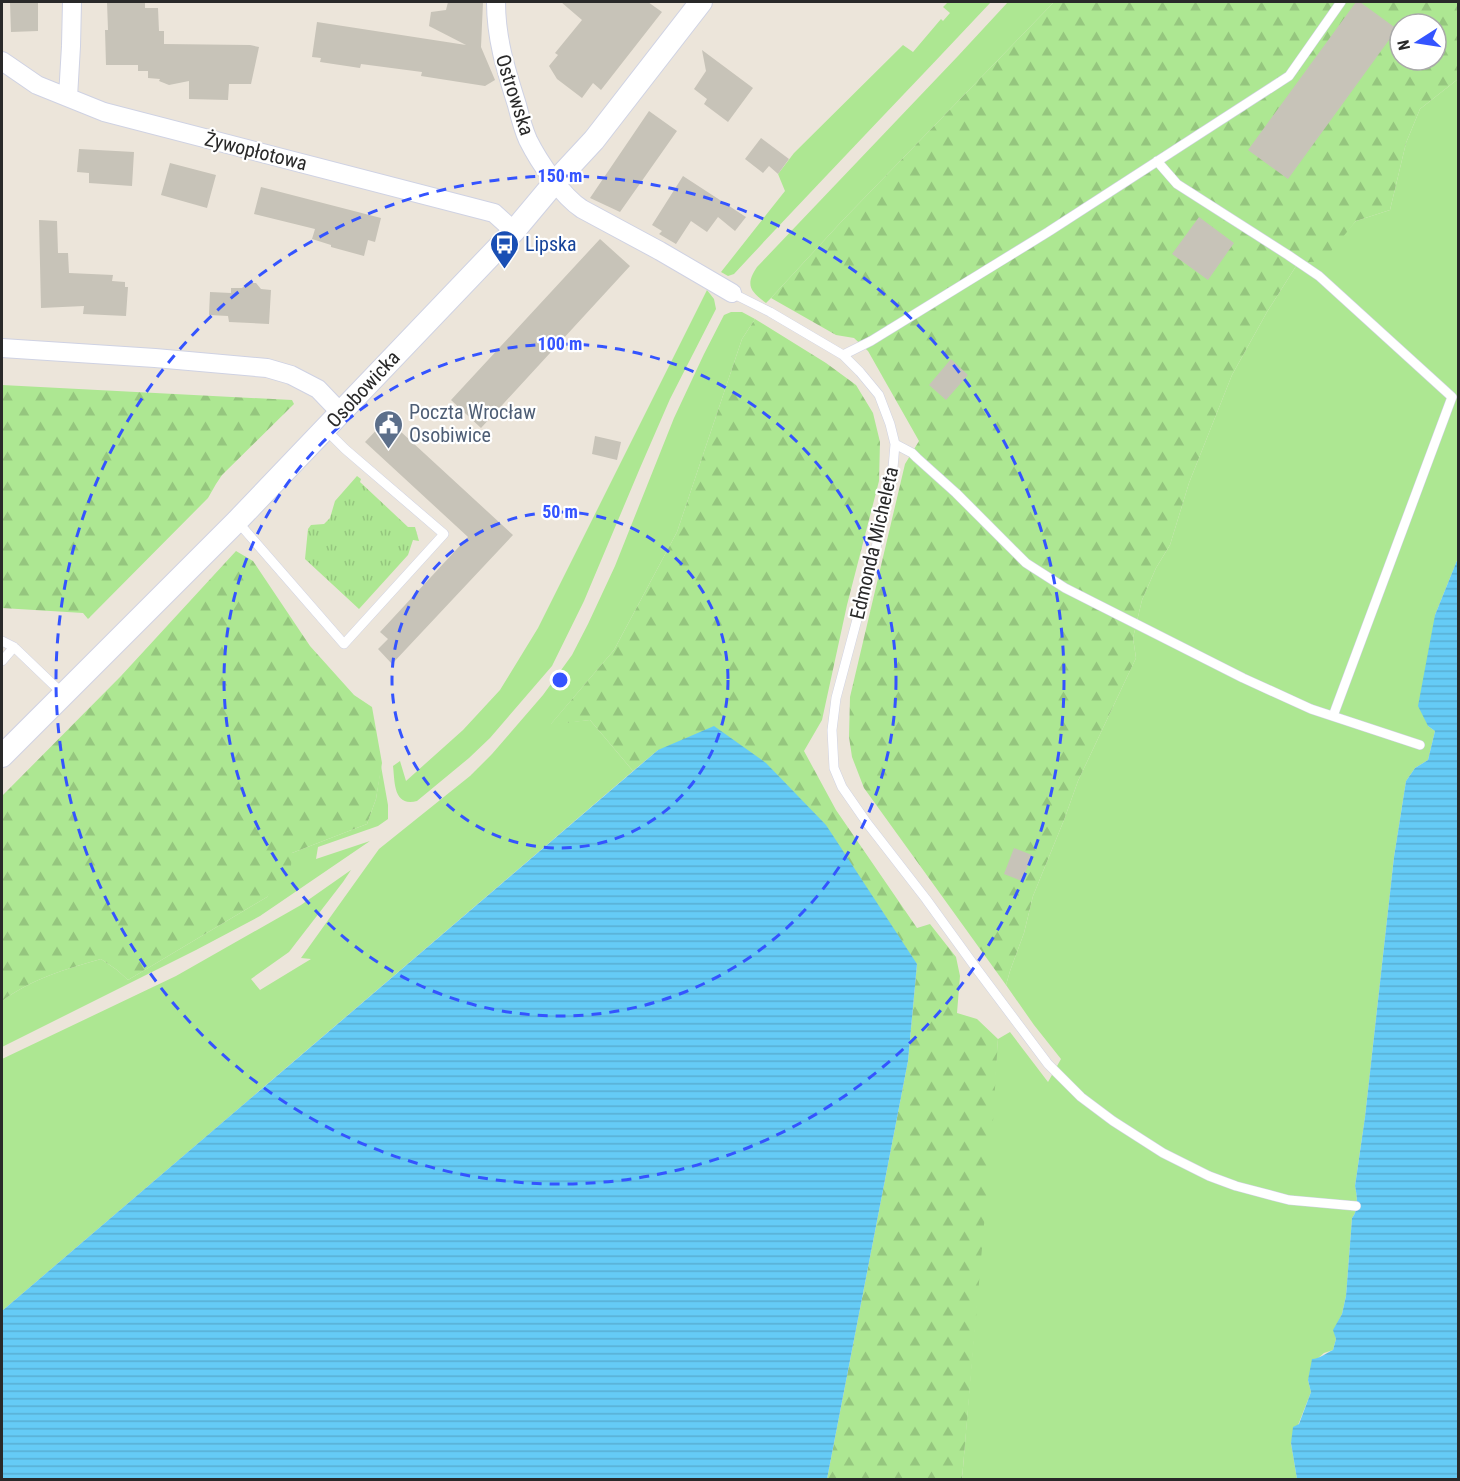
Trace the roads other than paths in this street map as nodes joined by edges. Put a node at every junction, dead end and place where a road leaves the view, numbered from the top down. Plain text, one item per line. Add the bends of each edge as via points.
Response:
1 (72, 2) edge
2 (496, 2) edge
3 (701, 2) edge
4 (1341, 2) edge
5 (2, 61) edge
6 (68, 98) junction
7 (1157, 160) junction
8 (555, 182) junction
9 (514, 231) junction
10 (732, 293) joint
11 (2, 348) edge
12 (843, 355) junction
13 (341, 413) junction
14 (325, 429) junction
15 (895, 444) junction
16 (237, 521) junction
17 (2, 641) edge
18 (14, 648) junction
19 (2, 661) edge
20 (63, 694) junction
21 (1333, 716) junction
22 (1420, 745) dead end
23 (2, 756) edge
24 (1356, 1206) dead end

1 - 6 street
2 - 8 street, Ostrowska via 503,62 528,139
3 - 8 street, Osobowicka via 594,140
4 - 7 lane via 1289,76
5 - 6 street, Żywopłotowa via 38,85
6 - 9 street, Żywopłotowa via 104,112 494,213
7 - 12 lane via 1048,232
7 - 21 lane via 1177,184 1319,276 1452,397
8 - 9 street, Osobowicka
8 - 10 street, Edmonda Micheleta via 582,209
9 - 13 street, Osobowicka
10 - 12 lane, Edmonda Micheleta
11 - 13 street via 267,368 318,389
12 - 15 lane, Edmonda Micheleta via 879,395
13 - 14 street, Osobowicka
14 - 16 street, Osobowicka
14 - 16 lane via 444,534 344,644
15 - 21 lane via 912,453 1026,563 1065,588 1243,678
15 - 24 lane, Edmonda Micheleta via 892,480 836,698 832,730 834,768 842,787 1048,1064 1081,1097 1162,1153 1209,1176 1289,1200
16 - 20 street, Osobowicka
17 - 18 lane
18 - 19 lane
18 - 20 lane
20 - 23 street, Osobowicka
21 - 22 lane

